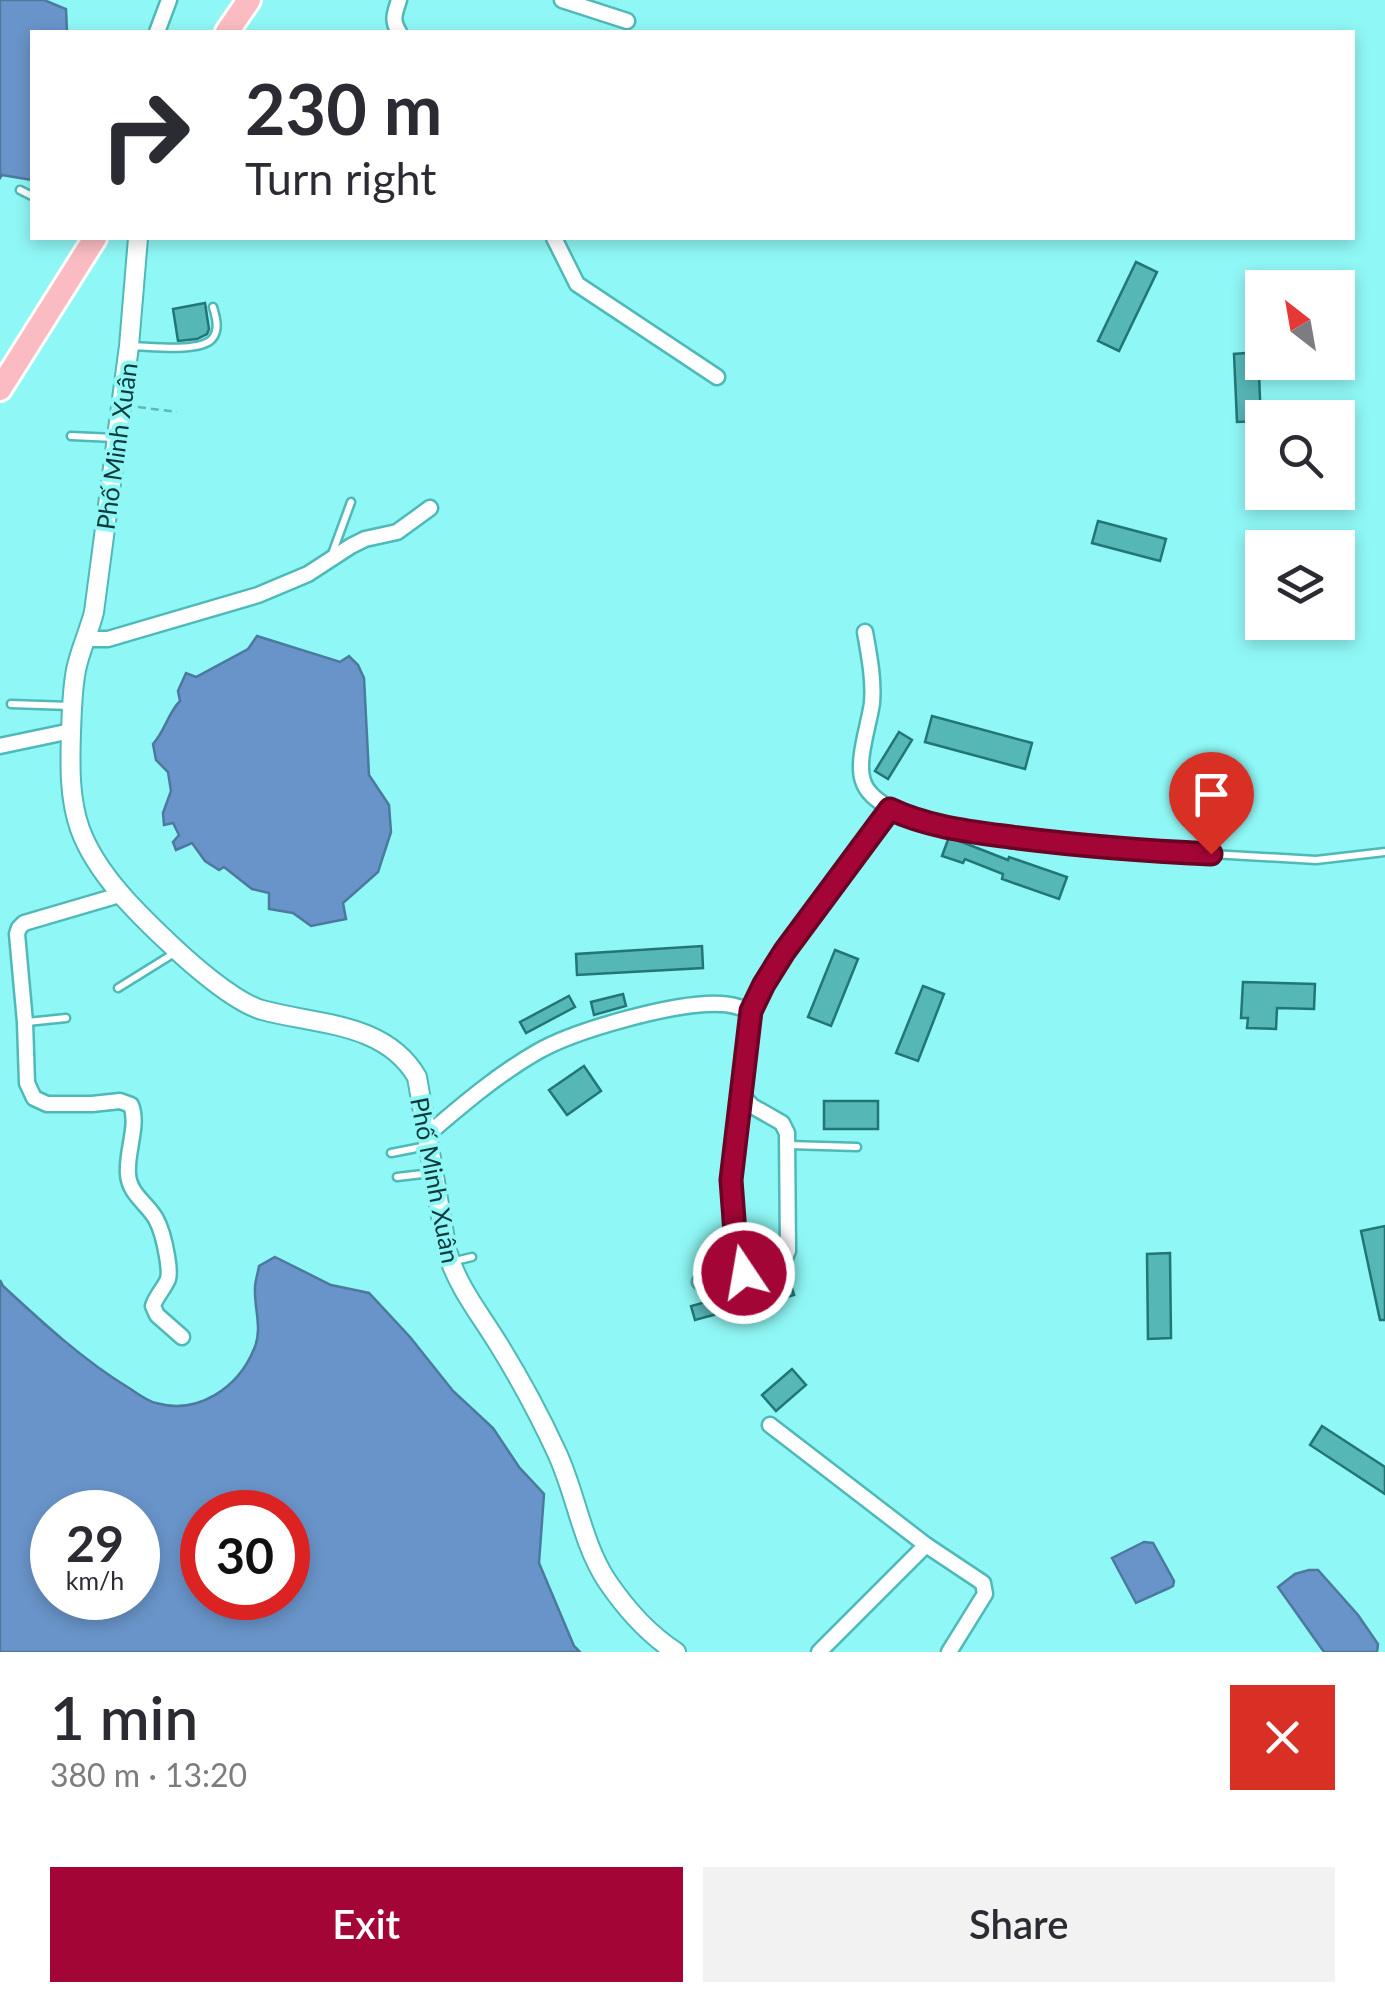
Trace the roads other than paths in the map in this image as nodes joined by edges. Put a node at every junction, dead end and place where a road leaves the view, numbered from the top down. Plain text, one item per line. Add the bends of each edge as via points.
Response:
1 (169, 0) edge
2 (248, 0) edge
3 (399, 0) edge
4 (562, 0) edge
5 (627, 21) dead end
6 (158, 30) edge
7 (228, 30) edge
8 (398, 30) edge
9 (20, 190) dead end
10 (30, 195) edge
11 (94, 240) edge
12 (138, 240) edge
13 (555, 240) edge
14 (213, 307) dead end
15 (129, 346) junction
16 (717, 376) dead end
17 (0, 390) edge
18 (71, 436) dead end
19 (116, 438) junction
20 (351, 502) dead end
21 (430, 508) dead end
22 (330, 560) junction
23 (865, 632) dead end
24 (85, 639) junction
25 (10, 704) dead end
26 (71, 706) junction
27 (71, 731) junction
28 (0, 746) edge
29 (890, 809) junction
30 (1385, 852) edge
31 (123, 894) junction
32 (178, 952) junction
33 (118, 988) dead end
34 (751, 1011) junction
35 (66, 1018) dead end
36 (26, 1022) junction
37 (741, 1094) junction
38 (428, 1140) junction
39 (787, 1145) junction
40 (857, 1147) dead end
41 (391, 1154) dead end
42 (432, 1173) junction
43 (397, 1177) dead end
44 (472, 1257) dead end
45 (450, 1263) junction
46 (744, 1273) junction
47 (700, 1282) dead end
48 (182, 1337) dead end
49 (770, 1426) dead end
50 (926, 1545) junction
51 (676, 1652) edge
52 (819, 1652) edge
53 (949, 1652) edge

1 - 6 street
2 - 7 highway
3 - 8 street via 393,17
4 - 5 street
9 - 10 lane
11 - 17 highway
12 - 15 street, Phố Minh Xuân
13 - 16 street via 577,284
14 - 15 lane via 216,329 204,344
15 - 19 street, Phố Minh Xuân
18 - 19 lane
19 - 24 street, Phố Minh Xuân
20 - 22 lane
21 - 22 street via 407,528 365,539
22 - 24 street via 258,596
23 - 29 street via 872,701 860,772 870,794
24 - 26 street, Phố Minh Xuân
25 - 26 lane
26 - 27 street, Phố Minh Xuân
27 - 28 street
27 - 31 street, Phố Minh Xuân via 69,764 80,828
29 - 30 lane via 957,830 1091,847 1316,860
29 - 34 street via 784,952
31 - 32 street, Phố Minh Xuân
31 - 36 street via 18,928
32 - 33 lane
32 - 38 street, Phố Minh Xuân via 258,1009 363,1032 396,1050 417,1077
34 - 37 street
34 - 38 street via 720,1003 671,1009 542,1049 510,1068
35 - 36 lane
36 - 48 street via 27,1083 34,1098 130,1105 129,1182 156,1218 168,1272 152,1306
37 - 39 street via 782,1124
37 - 46 street via 731,1180
38 - 41 lane
38 - 42 street, Phố Minh Xuân
39 - 40 lane
39 - 46 street via 788,1251 776,1266
42 - 43 lane
42 - 45 street, Phố Minh Xuân
44 - 45 lane
45 - 51 street, Phố Minh Xuân via 558,1456 607,1580 656,1640
46 - 47 street
49 - 50 street
50 - 52 street
50 - 53 street via 985,1588

